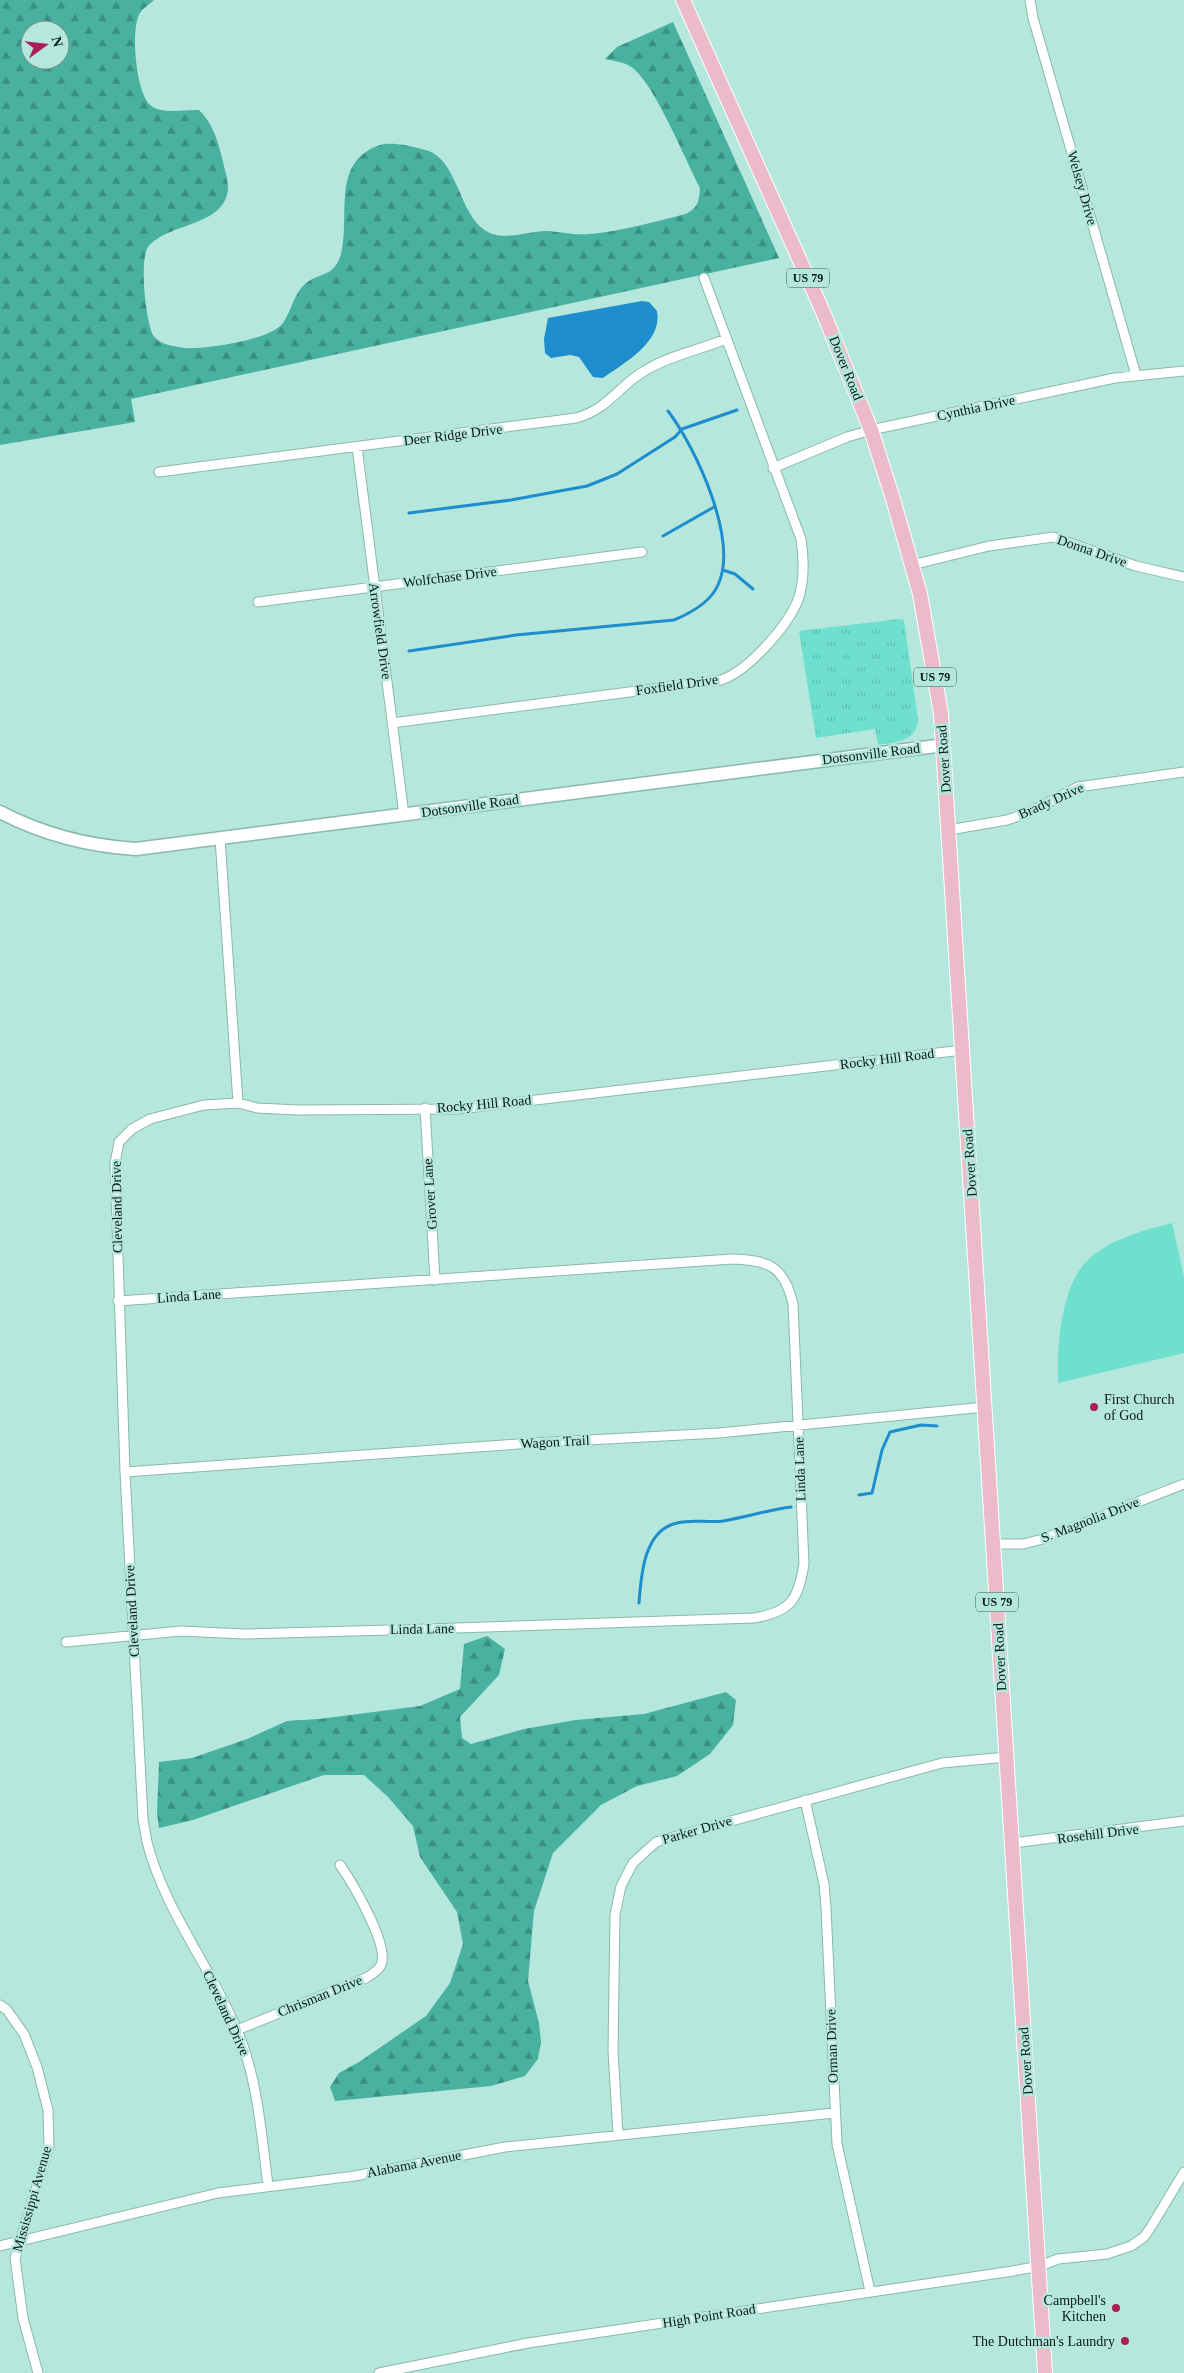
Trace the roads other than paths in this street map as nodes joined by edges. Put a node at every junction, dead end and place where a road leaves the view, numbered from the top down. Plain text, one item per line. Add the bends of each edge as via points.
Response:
1 (683, 0) edge
2 (1030, 0) edge
3 (704, 278) dead end
4 (726, 338) junction
5 (1184, 371) edge
6 (1136, 375) junction
7 (871, 430) junction
8 (357, 447) junction
9 (773, 468) junction
10 (159, 472) dead end
11 (642, 552) dead end
12 (912, 565) junction
13 (1184, 577) edge
14 (374, 586) junction
15 (258, 602) dead end
16 (392, 723) junction
17 (944, 745) junction
18 (1184, 772) edge
19 (0, 812) edge
20 (404, 815) junction
21 (949, 830) junction
22 (220, 838) junction
23 (963, 1050) junction
24 (238, 1103) junction
25 (425, 1108) junction
26 (436, 1280) junction
27 (118, 1300) junction
28 (985, 1407) junction
29 (799, 1424) junction
30 (125, 1472) junction
31 (1184, 1484) edge
32 (994, 1544) junction
33 (133, 1637) junction
34 (66, 1642) dead end
35 (1007, 1757) junction
36 (805, 1800) junction
37 (1184, 1821) edge
38 (1012, 1843) junction
39 (340, 1865) dead end
40 (0, 2005) edge
41 (237, 2030) junction
42 (834, 2113) junction
43 (618, 2135) junction
44 (1184, 2172) edge
45 (268, 2185) junction
46 (18, 2242) junction
47 (0, 2246) edge
48 (1040, 2266) junction
49 (870, 2292) junction
50 (38, 2373) edge
51 (379, 2373) edge
52 (1045, 2373) edge

1 - 7 main road, Dover Road / US 79 via 823,312
2 - 6 street, Welsey Drive
3 - 4 street, Foxfield Drive
4 - 8 street, Deer Ridge Drive via 643,371 605,405 585,416
4 - 9 street, Foxfield Drive
5 - 6 street, Cynthia Drive
6 - 7 street, Cynthia Drive
7 - 9 street, Cynthia Drive
7 - 12 main road, Dover Road / US 79
8 - 10 street, Deer Ridge Drive
8 - 14 street, Arrowfield Drive
9 - 16 street, Foxfield Drive via 801,539 803,579 791,613 742,670 714,682
11 - 14 street, Wolfchase Drive
12 - 13 street, Donna Drive via 993,546 1053,537 1136,566
12 - 17 main road, Dover Road / US 79 via 932,656
14 - 15 street, Wolfchase Drive
14 - 16 street, Arrowfield Drive
16 - 20 street, Arrowfield Drive
17 - 20 main road, Dotsonville Road
17 - 21 main road, Dover Road / US 79
18 - 21 street, Brady Drive via 1085,786 1067,791 1007,820
19 - 22 main road, Dotsonville Road via 73,840 109,847 136,849
20 - 22 main road, Dotsonville Road
21 - 23 main road, Dover Road / US 79
22 - 24 street
23 - 25 street, Rocky Hill Road via 459,1109
23 - 28 main road, Dover Road / US 79
24 - 25 street, Rocky Hill Road via 257,1108 298,1110
24 - 27 street, Cleveland Drive via 204,1106 150,1119 132,1129 119,1142 115,1163
25 - 26 street, Grover Lane
26 - 27 street, Linda Lane
26 - 29 street, Linda Lane via 732,1259 764,1262 782,1274 793,1304
27 - 30 street, Cleveland Drive
28 - 29 street, Wagon Trail
28 - 32 main road, Dover Road / US 79
29 - 30 street, Wagon Trail via 719,1433
29 - 33 street, Linda Lane via 804,1564 794,1600 774,1614 747,1618 426,1630 244,1634 180,1631
30 - 33 street, Cleveland Drive
31 - 32 street, S. Magnolia Drive via 1043,1539 1023,1544
32 - 35 main road, Dover Road / US 79
33 - 34 street, Linda Lane
33 - 41 street, Cleveland Drive via 144,1819 150,1857
35 - 36 street, Parker Drive via 942,1763
35 - 38 main road, Dover Road / US 79
36 - 42 street, Orman Drive via 824,1884
36 - 43 street, Parker Drive via 656,1842 633,1863 621,1886 615,1915 613,2051
37 - 38 street, Rosehill Drive
38 - 48 main road, Dover Road / US 79
39 - 41 street, Chrisman Drive via 378,1938 383,1956 381,1965 366,1978
40 - 46 street, Mississippi Avenue via 24,2034 44,2092 50,2130 49,2147
41 - 45 street, Cleveland Drive via 255,2091
42 - 43 street, Alabama Avenue
42 - 49 street, Orman Drive via 836,2144
43 - 45 street, Alabama Avenue via 505,2147 355,2176
44 - 48 street, High Point Road via 1151,2227 1131,2246 1107,2254 1058,2259
45 - 46 street, Alabama Avenue via 184,2200
46 - 47 street, Alabama Avenue
46 - 50 street, Mississippi Avenue via 15,2274
48 - 49 street, High Point Road
48 - 52 main road, Dover Road / US 79
49 - 51 street, High Point Road via 528,2343

